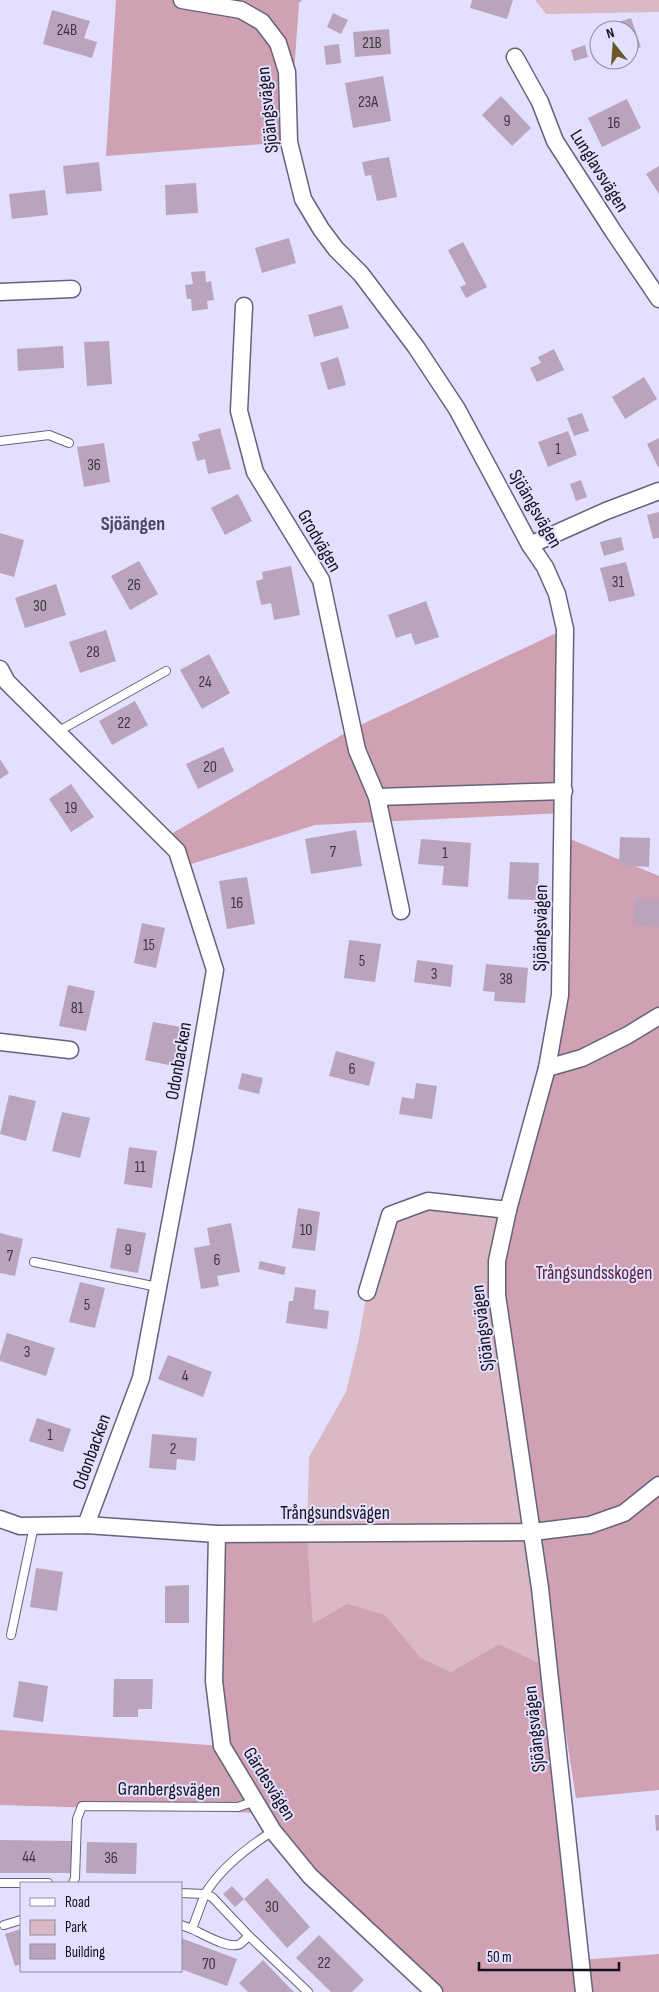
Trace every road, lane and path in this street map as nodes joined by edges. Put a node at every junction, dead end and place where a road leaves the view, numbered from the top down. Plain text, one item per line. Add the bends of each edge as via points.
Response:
1 (182, 0) edge
2 (515, 57) dead end
3 (72, 289) dead end
4 (0, 292) edge
5 (659, 299) edge
6 (244, 306) dead end
7 (0, 441) edge
8 (68, 443) dead end
9 (659, 491) edge
10 (530, 546) junction
11 (0, 669) edge
12 (166, 671) dead end
13 (57, 732) junction
14 (564, 791) junction
15 (378, 796) junction
16 (401, 911) dead end
17 (659, 1016) edge
18 (0, 1042) edge
19 (70, 1050) dead end
20 (547, 1068) junction
21 (508, 1210) junction
22 (34, 1262) dead end
23 (158, 1287) junction
24 (367, 1292) dead end
25 (659, 1485) edge
26 (0, 1519) edge
27 (86, 1525) junction
28 (34, 1526) junction
29 (533, 1532) junction
30 (217, 1534) junction
31 (11, 1635) dead end
32 (255, 1802) junction
33 (273, 1831) junction
34 (74, 1882) edge
35 (0, 1883) edge
36 (20, 1883) edge
37 (182, 1893) edge
38 (205, 1894) junction
39 (20, 1920) edge
40 (182, 1925) edge
41 (4, 1926) dead end
42 (192, 1929) junction
43 (249, 1936) junction
44 (308, 1992) edge
45 (434, 1992) edge
46 (584, 1992) edge

1 - 10 street, Sjöängsvägen via 241,10 262,22 278,44 288,72 289,142 303,199 336,249 361,274 416,346 457,409
2 - 5 street, Lunglavsvägen via 540,102 555,141
3 - 4 street
6 - 15 street, Grodvägen via 239,411 255,472 321,580 357,750
7 - 8 lane via 50,435
9 - 10 street
10 - 14 street, Sjöängsvägen via 545,567 557,594 564,628
11 - 13 street, Odonbacken via 7,682
12 - 13 lane
13 - 23 street, Odonbacken via 177,851 215,970
14 - 15 street
14 - 20 street, Sjöängsvägen via 560,995
15 - 16 street, Grodvägen
17 - 20 street via 582,1058
18 - 19 street
20 - 21 street, Sjöängsvägen
21 - 24 street via 428,1201 390,1215
21 - 29 street, Sjöängsvägen via 496,1261 497,1295
22 - 23 lane
23 - 27 street, Odonbacken via 141,1378
25 - 29 street, Trångsundsvägen via 624,1513 590,1525
26 - 28 street, Trångsundsvägen via 20,1526
27 - 28 street, Trångsundsvägen
27 - 30 street, Trångsundsvägen
28 - 31 lane
29 - 30 street, Trångsundsvägen
29 - 46 street, Sjöängsvägen
30 - 32 street, Gärdesvägen via 214,1681 222,1746
32 - 33 street, Gärdesvägen
32 - 34 lane, Granbergsvägen via 238,1807 82,1806 77,1819
33 - 38 lane via 254,1843 211,1884
33 - 45 street, Gärdesvägen via 310,1876
35 - 36 lane
37 - 38 lane
38 - 42 lane
38 - 43 lane via 212,1897
39 - 41 lane
40 - 42 lane
42 - 43 lane via 234,1946
43 - 44 lane

